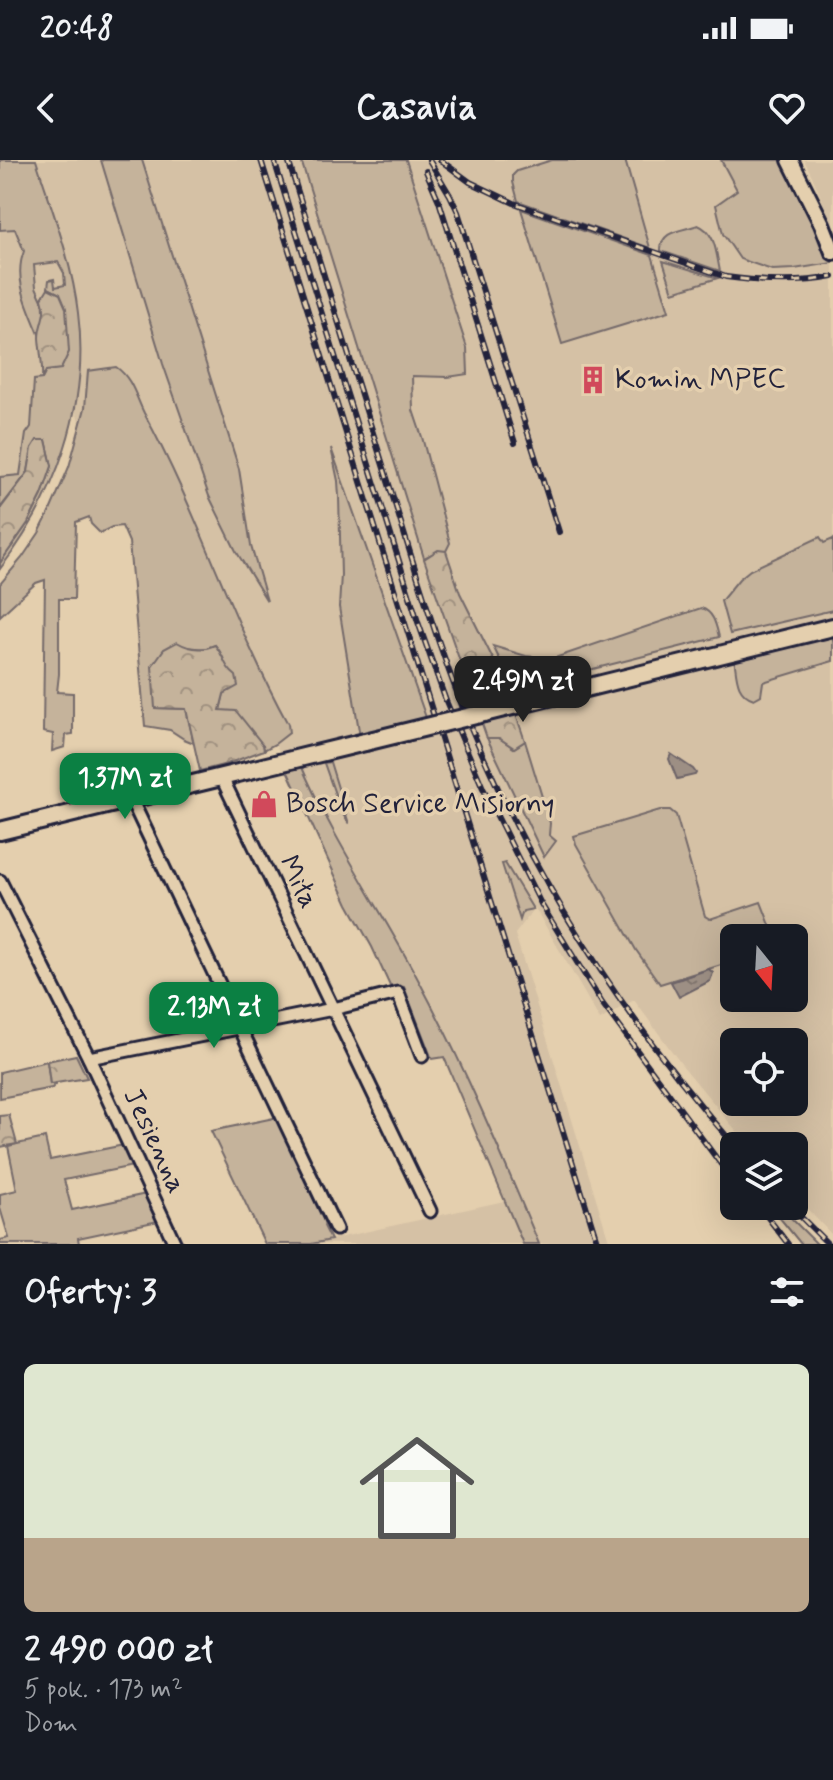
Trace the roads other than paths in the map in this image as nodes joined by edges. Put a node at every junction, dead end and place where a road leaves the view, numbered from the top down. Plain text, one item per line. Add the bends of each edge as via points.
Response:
1 (790, 160) edge
2 (833, 252) edge
3 (833, 627) edge
4 (221, 776) junction
5 (131, 799) junction
6 (0, 831) edge
7 (0, 881) edge
8 (333, 1009) junction
9 (240, 1027) junction
10 (422, 1056) dead end
11 (89, 1058) junction
12 (430, 1211) dead end
13 (336, 1229) dead end
14 (175, 1244) edge

1 - 2 street
3 - 4 main road, bridge
4 - 5 main road
4 - 8 street, Miła
5 - 6 main road
5 - 9 street
7 - 11 street, Jesienna
8 - 9 street, Jesienna
8 - 10 street via 398,993
8 - 12 street, Miła
9 - 11 street, Jesienna
9 - 13 street
11 - 14 street, Jesienna

